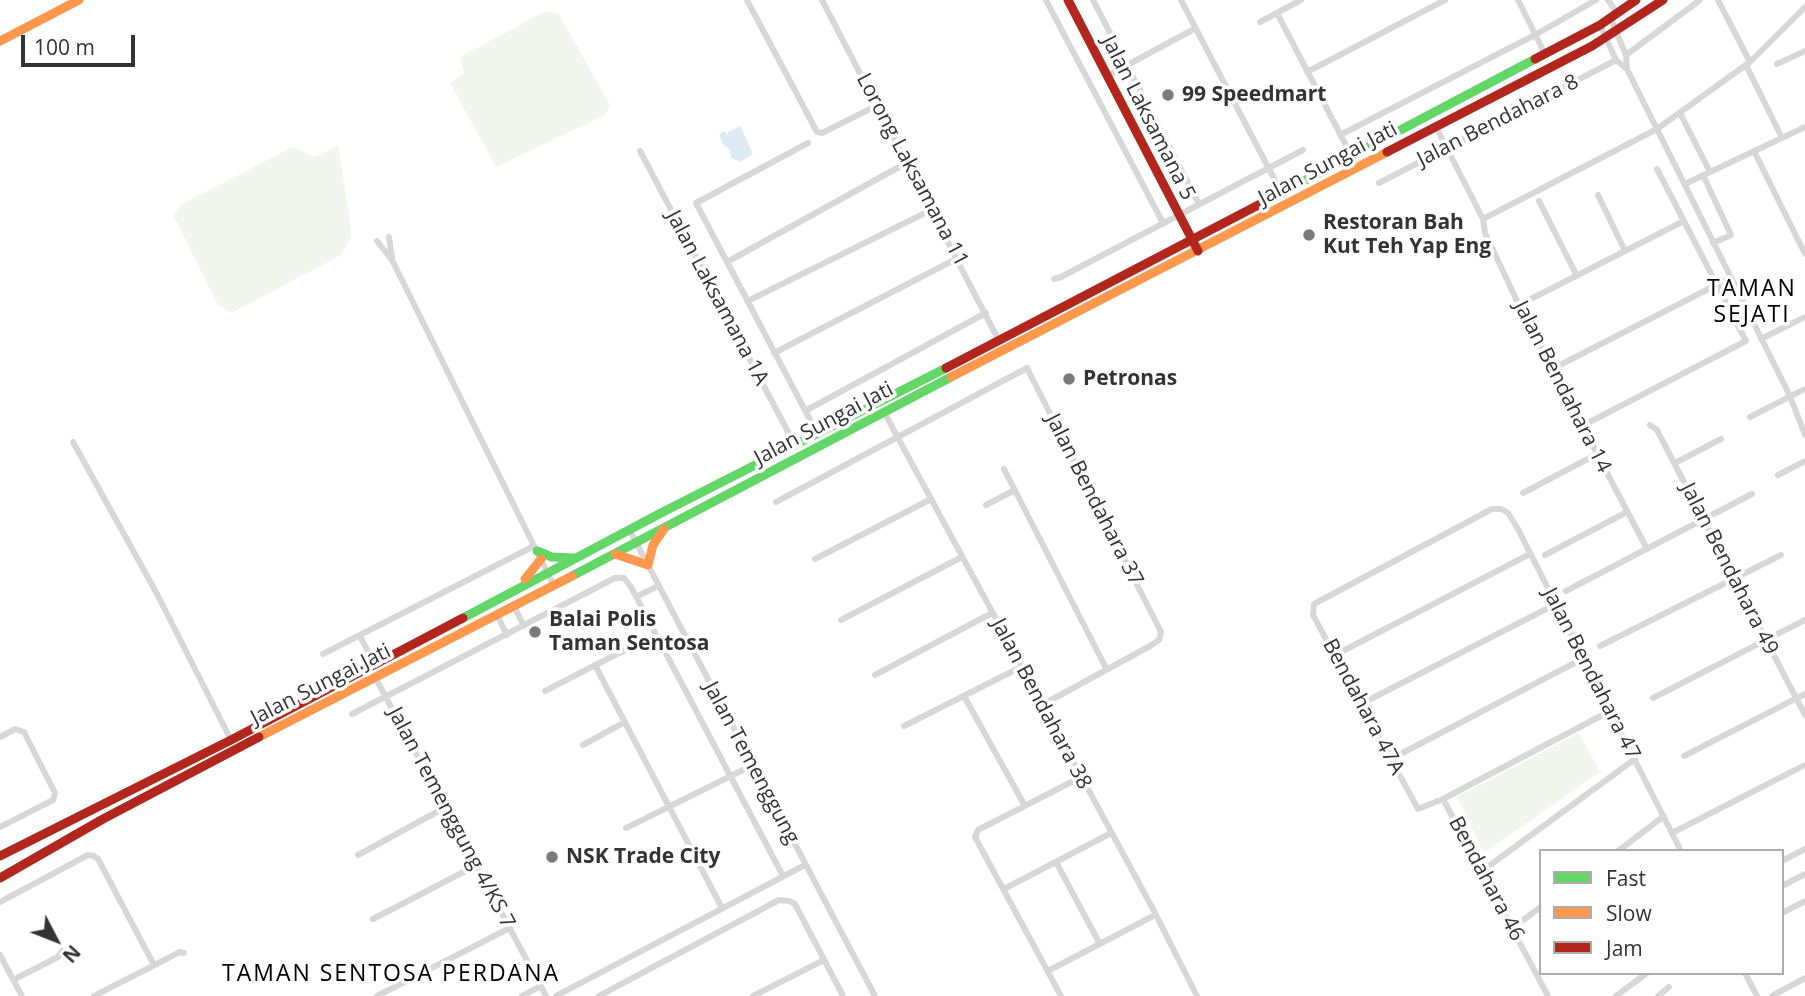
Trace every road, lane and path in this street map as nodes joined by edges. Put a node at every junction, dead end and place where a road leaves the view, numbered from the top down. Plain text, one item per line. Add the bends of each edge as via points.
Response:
1 (78, 0) edge
2 (747, 0) edge
3 (822, 0) edge
4 (1046, 0) edge
5 (1068, 0) edge
6 (1093, 0) edge
7 (1181, 0) edge
8 (1301, 0) edge
9 (1445, 0) edge
10 (1518, 0) edge
11 (1608, 0) edge
12 (1636, 0) edge
13 (1663, 0) edge
14 (1700, 0) edge
15 (1718, 0) edge
16 (1593, 1) edge
17 (1805, 8) edge
18 (1277, 12) junction
19 (1614, 17) junction
20 (1260, 22) dead end
21 (1600, 25) junction
22 (1196, 28) junction
23 (1617, 32) junction
24 (1535, 35) junction
25 (1606, 38) junction
26 (0, 41) edge
27 (1805, 51) edge
28 (1545, 54) junction
29 (1626, 55) junction
30 (1616, 60) junction
31 (1748, 64) junction
32 (1777, 64) dead end
33 (1127, 65) junction
34 (1627, 69) junction
35 (1307, 72) junction
36 (1107, 76) junction
37 (878, 105) junction
38 (1680, 113) junction
39 (1436, 127) junction
40 (1805, 127) edge
41 (1657, 129) junction
42 (1340, 135) junction
43 (1782, 138) junction
44 (808, 144) dead end
45 (1447, 148) junction
46 (1303, 150) dead end
47 (640, 151) dead end
48 (1754, 151) junction
49 (1351, 155) junction
50 (908, 162) junction
51 (1269, 168) junction
52 (1657, 169) dead end
53 (1706, 174) junction
54 (1379, 183) dead end
55 (1685, 184) junction
56 (1282, 192) junction
57 (1598, 195) dead end
58 (1539, 201) dead end
59 (1199, 204) junction
60 (933, 209) junction
61 (1180, 217) junction
62 (1483, 221) junction
63 (1684, 221) junction
64 (1163, 223) junction
65 (1212, 228) junction
66 (389, 237) dead end
67 (1191, 239) junction
68 (377, 241) dead end
69 (1713, 243) junction
70 (1174, 248) junction
71 (1198, 251) junction
72 (1625, 251) junction
73 (1805, 254) edge
74 (958, 258) junction
75 (392, 260) junction
76 (727, 262) junction
77 (1577, 276) junction
78 (1730, 278) junction
79 (1054, 279) dead end
80 (1717, 285) junction
81 (748, 301) junction
82 (1519, 305) junction
83 (986, 313) junction
84 (1805, 317) edge
85 (1761, 339) junction
86 (999, 341) junction
87 (774, 353) junction
88 (1552, 369) junction
89 (1805, 388) edge
90 (1790, 396) junction
91 (805, 411) junction
92 (884, 412) junction
93 (1750, 417) dead end
94 (1650, 425) dead end
95 (1582, 426) junction
96 (817, 433) junction
97 (1805, 435) edge
98 (897, 437) junction
99 (1721, 439) dead end
100 (73, 442) dead end
101 (795, 444) junction
102 (1597, 454) junction
103 (1805, 461) edge
104 (1675, 463) junction
105 (1004, 469) dead end
106 (1778, 475) dead end
107 (1014, 490) junction
108 (1523, 493) dead end
109 (1752, 494) dead end
110 (931, 499) junction
111 (776, 502) dead end
112 (986, 505) dead end
113 (1627, 512) junction
114 (1704, 520) junction
115 (665, 527) junction
116 (629, 529) junction
117 (636, 543) junction
118 (1647, 549) junction
119 (538, 552) junction
120 (615, 554) junction
121 (1530, 554) junction
122 (1545, 555) dead end
123 (1781, 555) dead end
124 (962, 557) junction
125 (573, 558) junction
126 (815, 559) dead end
127 (648, 565) junction
128 (548, 572) junction
129 (1735, 579) junction
130 (554, 586) junction
131 (658, 586) junction
132 (1566, 591) dead end
133 (508, 594) junction
134 (640, 595) junction
135 (1314, 604) joint
136 (1556, 604) junction
137 (514, 607) junction
138 (992, 613) junction
139 (497, 615) junction
140 (841, 620) dead end
141 (1805, 620) edge
142 (524, 626) junction
143 (508, 635) junction
144 (360, 636) junction
145 (1767, 641) junction
146 (1600, 646) dead end
147 (625, 650) dead end
148 (323, 654) dead end
149 (1335, 655) junction
150 (1584, 658) junction
151 (375, 665) junction
152 (595, 665) junction
153 (1021, 667) junction
154 (1106, 668) junction
155 (875, 675) dead end
156 (375, 677) junction
157 (545, 691) dead end
158 (1805, 694) edge
159 (964, 696) junction
160 (387, 697) junction
161 (1653, 698) dead end
162 (1796, 698) junction
163 (1362, 704) junction
164 (1042, 705) junction
165 (1611, 711) junction
166 (352, 715) dead end
167 (1805, 715) edge
168 (625, 722) junction
169 (904, 726) dead end
170 (0, 737) edge
171 (231, 740) junction
172 (583, 745) dead end
173 (1684, 756) dead end
174 (1391, 759) junction
175 (1634, 759) junction
176 (753, 765) junction
177 (1805, 765) edge
178 (730, 776) junction
179 (1081, 777) junction
180 (1443, 799) junction
181 (669, 806) junction
182 (1025, 806) junction
183 (446, 807) junction
184 (1664, 817) junction
185 (0, 827) edge
186 (625, 828) dead end
187 (1111, 833) junction
188 (1672, 833) junction
189 (1621, 849) edge
190 (1680, 849) edge
191 (1805, 849) edge
192 (358, 855) dead end
193 (0, 856) edge
194 (1784, 860) edge
195 (1056, 862) junction
196 (477, 865) junction
197 (805, 865) junction
198 (1482, 871) junction
199 (1805, 874) edge
200 (783, 876) junction
201 (0, 878) edge
202 (1784, 885) edge
203 (1004, 889) junction
204 (1805, 901) edge
205 (0, 902) edge
206 (723, 908) junction
207 (1539, 908) edge
208 (1784, 912) edge
209 (1155, 915) junction
210 (373, 919) dead end
211 (510, 928) junction
212 (1512, 928) junction
213 (1100, 944) junction
214 (62, 951) dead end
215 (184, 953) dead end
216 (0, 955) edge
217 (824, 960) junction
218 (154, 965) junction
219 (1048, 971) junction
220 (1644, 975) edge
221 (1746, 975) edge
222 (1805, 978) edge
223 (13, 980) junction
224 (541, 986) junction
225 (1669, 988) dead end
226 (22, 996) edge
227 (94, 996) edge
228 (377, 996) edge
229 (522, 996) edge
230 (546, 996) edge
231 (556, 996) edge
232 (599, 996) edge
233 (753, 996) edge
234 (843, 996) edge
235 (875, 996) edge
236 (1060, 996) edge
237 (1197, 996) edge
238 (1548, 996) edge
239 (1616, 996) edge
240 (1658, 996) edge
241 (1757, 996) edge
242 (1772, 996) edge

1 - 26 main road
2 - 37 street via 817,132
3 - 37 street, Lorong Laksamana 11
4 - 64 street, Jalan Laksamana 5
5 - 36 main road, Jalan Laksamana 5
6 - 33 street
7 - 22 street
8 - 18 street
9 - 35 street
10 - 24 street
11 - 19 street
12 - 19 main road, Jalan Sungai Jati
13 - 23 main road, Jalan Sungai Jati
14 - 29 street
15 - 31 street
16 - 24 street
17 - 31 street
18 - 20 street
18 - 35 street
19 - 21 main road, Jalan Sungai Jati
19 - 23 street
21 - 25 street
21 - 28 main road, Jalan Sungai Jati
22 - 33 street
22 - 51 street
23 - 25 main road, Jalan Sungai Jati
23 - 29 street
24 - 28 street
24 - 42 street
25 - 30 street
25 - 39 main road, Jalan Sungai Jati
27 - 32 street
28 - 49 main road, Jalan Sungai Jati
29 - 34 street
30 - 34 street
30 - 45 street, Jalan Bendahara 8
31 - 38 street
31 - 43 street
33 - 36 street
33 - 59 street
34 - 41 street
35 - 42 street
36 - 61 main road, Jalan Laksamana 5
37 - 50 street, Lorong Laksamana 11
38 - 41 street
38 - 53 street
39 - 45 street, Jalan Bendahara 14
39 - 71 main road, Jalan Sungai Jati
40 - 43 street
41 - 55 street
41 - 62 street
42 - 49 street
43 - 48 street
44 - 76 street via 696,203
45 - 54 street, Jalan Bendahara 8
45 - 62 street, Jalan Bendahara 14
46 - 51 street
47 - 101 street, Jalan Laksamana 1A
48 - 53 street
48 - 73 street
49 - 56 main road, Jalan Sungai Jati
50 - 60 street, Lorong Laksamana 11
50 - 76 street
51 - 56 street
51 - 59 street
52 - 63 street
53 - 55 street
53 - 69 street via 1731,235
55 - 69 street
56 - 65 main road, Jalan Sungai Jati
57 - 72 street
58 - 77 street
59 - 61 street
60 - 74 street, Lorong Laksamana 11
60 - 81 street
61 - 64 street
61 - 65 main road via 1197,228
61 - 67 main road, Jalan Laksamana 5
61 - 70 main road via 1182,234
62 - 82 street, Jalan Bendahara 14
63 - 72 street
63 - 80 street
64 - 79 street
65 - 67 main road, Jalan Sungai Jati
66 - 75 street
67 - 70 main road, Jalan Sungai Jati
67 - 71 main road, Jalan Laksamana 5
68 - 75 street
69 - 78 street
70 - 86 main road, Jalan Sungai Jati
71 - 92 main road, Jalan Sungai Jati
72 - 77 street
74 - 83 street, Lorong Laksamana 11
74 - 87 street
75 - 119 street
76 - 81 street
77 - 82 street
78 - 80 street
78 - 85 street
80 - 88 street
80 - 95 street via 1746,341
81 - 87 street
82 - 88 street, Jalan Bendahara 14
83 - 86 street, Lorong Laksamana 11
83 - 91 street
84 - 85 street
85 - 90 street
86 - 96 main road, Jalan Sungai Jati
87 - 91 street
88 - 95 street, Jalan Bendahara 14
89 - 90 street
90 - 93 street
90 - 97 street
91 - 96 street
92 - 98 street, Jalan Bendahara 38
92 - 115 main road, Jalan Sungai Jati
94 - 104 street, Jalan Bendahara 49
95 - 102 street, Jalan Bendahara 14
96 - 101 main road, Jalan Sungai Jati
98 - 110 street, Jalan Bendahara 38
98 - 111 street
98 - 154 street, Jalan Bendahara 37 via 1027,368 1161,632 1159,640
99 - 104 street
100 - 171 street
101 - 116 main road, Jalan Sungai Jati
102 - 108 street
102 - 113 street, Jalan Bendahara 14
103 - 106 street
104 - 114 street, Jalan Bendahara 49
105 - 107 street
107 - 112 street
107 - 154 street
109 - 114 street
110 - 124 street, Jalan Bendahara 38
110 - 126 street
113 - 118 street, Jalan Bendahara 14
113 - 122 street
114 - 118 street
114 - 129 street, Jalan Bendahara 49
115 - 117 main road, Jalan Sungai Jati
115 - 127 main road via 653,545
116 - 117 street, Jalan Temenggung
116 - 125 main road, Jalan Sungai Jati
117 - 120 main road, Jalan Sungai Jati
117 - 127 street, Jalan Temenggung
118 - 132 street
119 - 125 main road via 552,558
119 - 128 street
119 - 133 main road via 532,573
119 - 144 street
120 - 127 main road
120 - 130 main road, Jalan Sungai Jati
121 - 135 street, Jalan Bendahara 47 via 1508,513 1492,509
121 - 136 street, Jalan Bendahara 47
121 - 149 street
123 - 129 street
124 - 138 street, Jalan Bendahara 38
124 - 140 street
125 - 128 main road, Jalan Sungai Jati
127 - 131 street, Jalan Temenggung
128 - 130 street
128 - 133 main road, Jalan Sungai Jati
129 - 145 street, Jalan Bendahara 49
129 - 146 street
130 - 137 main road, Jalan Sungai Jati
131 - 134 street
131 - 176 street, Jalan Temenggung
133 - 151 main road, Jalan Sungai Jati
134 - 142 street via 624,578 615,578
134 - 178 street
135 - 149 street, Bendahara 47A via 1313,615
136 - 150 street, Jalan Bendahara 47
136 - 163 street
137 - 139 main road, Jalan Sungai Jati
137 - 142 street
138 - 153 street, Jalan Bendahara 38
138 - 155 street
139 - 143 street
139 - 156 main road, Jalan Sungai Jati
141 - 145 street
142 - 143 street
143 - 160 street
144 - 148 street
144 - 151 street
145 - 161 street
145 - 162 street, Jalan Bendahara 49
147 - 152 street
149 - 163 street, Bendahara 47A
150 - 165 street, Jalan Bendahara 47
150 - 174 street
151 - 171 main road, Jalan Sungai Jati
152 - 157 street
152 - 168 street
153 - 159 street
153 - 164 street, Jalan Bendahara 38
154 - 164 street
156 - 160 street, Jalan Temenggung 4/KS 7
156 - 201 main road, Jalan Sungai Jati
158 - 162 street
159 - 169 street
159 - 182 street
160 - 166 street
160 - 183 street, Jalan Temenggung 4/KS 7
162 - 167 street, Jalan Bendahara 49
162 - 173 street
163 - 174 street, Bendahara 47A
164 - 179 street, Jalan Bendahara 38
165 - 175 street, Jalan Bendahara 47
165 - 180 street
168 - 172 street
168 - 181 street
170 - 185 street via 15,729 24,732 55,793 53,800
171 - 193 main road, Jalan Sungai Jati
174 - 180 street, Bendahara 47A via 1418,809
175 - 184 street, Jalan Bendahara 47
175 - 198 street
176 - 178 street
176 - 197 street, Jalan Temenggung
177 - 188 street
178 - 181 street
178 - 200 street
179 - 182 street
179 - 187 street, Jalan Bendahara 38
180 - 198 street, Bendahara 46
181 - 186 street
181 - 206 street
182 - 203 street via 975,834
183 - 192 street
183 - 196 street, Jalan Temenggung 4/KS 7
184 - 188 street, Jalan Bendahara 47
184 - 189 street
187 - 195 street
187 - 209 street, Jalan Bendahara 38
188 - 190 street, Jalan Bendahara 47
191 - 194 street
195 - 203 street
195 - 213 street
196 - 210 street
196 - 211 street, Jalan Temenggung 4/KS 7
197 - 200 street
197 - 235 street, Jalan Temenggung
198 - 212 street, Bendahara 46
199 - 202 street
200 - 206 street
203 - 219 street
204 - 208 street
205 - 218 street via 88,855 98,859
206 - 231 street
207 - 212 street
209 - 213 street
209 - 237 street, Jalan Bendahara 38
211 - 224 street, Jalan Temenggung 4/KS 7
211 - 228 street
212 - 238 street, Bendahara 46
213 - 219 street
214 - 223 street
215 - 218 street
216 - 223 street
217 - 232 street via 795,904 779,900
217 - 233 street
217 - 234 street
218 - 227 street
219 - 236 street
220 - 239 street
221 - 241 street
222 - 242 street
223 - 226 street
224 - 229 street
224 - 230 street, Jalan Temenggung 4/KS 7
225 - 240 street

